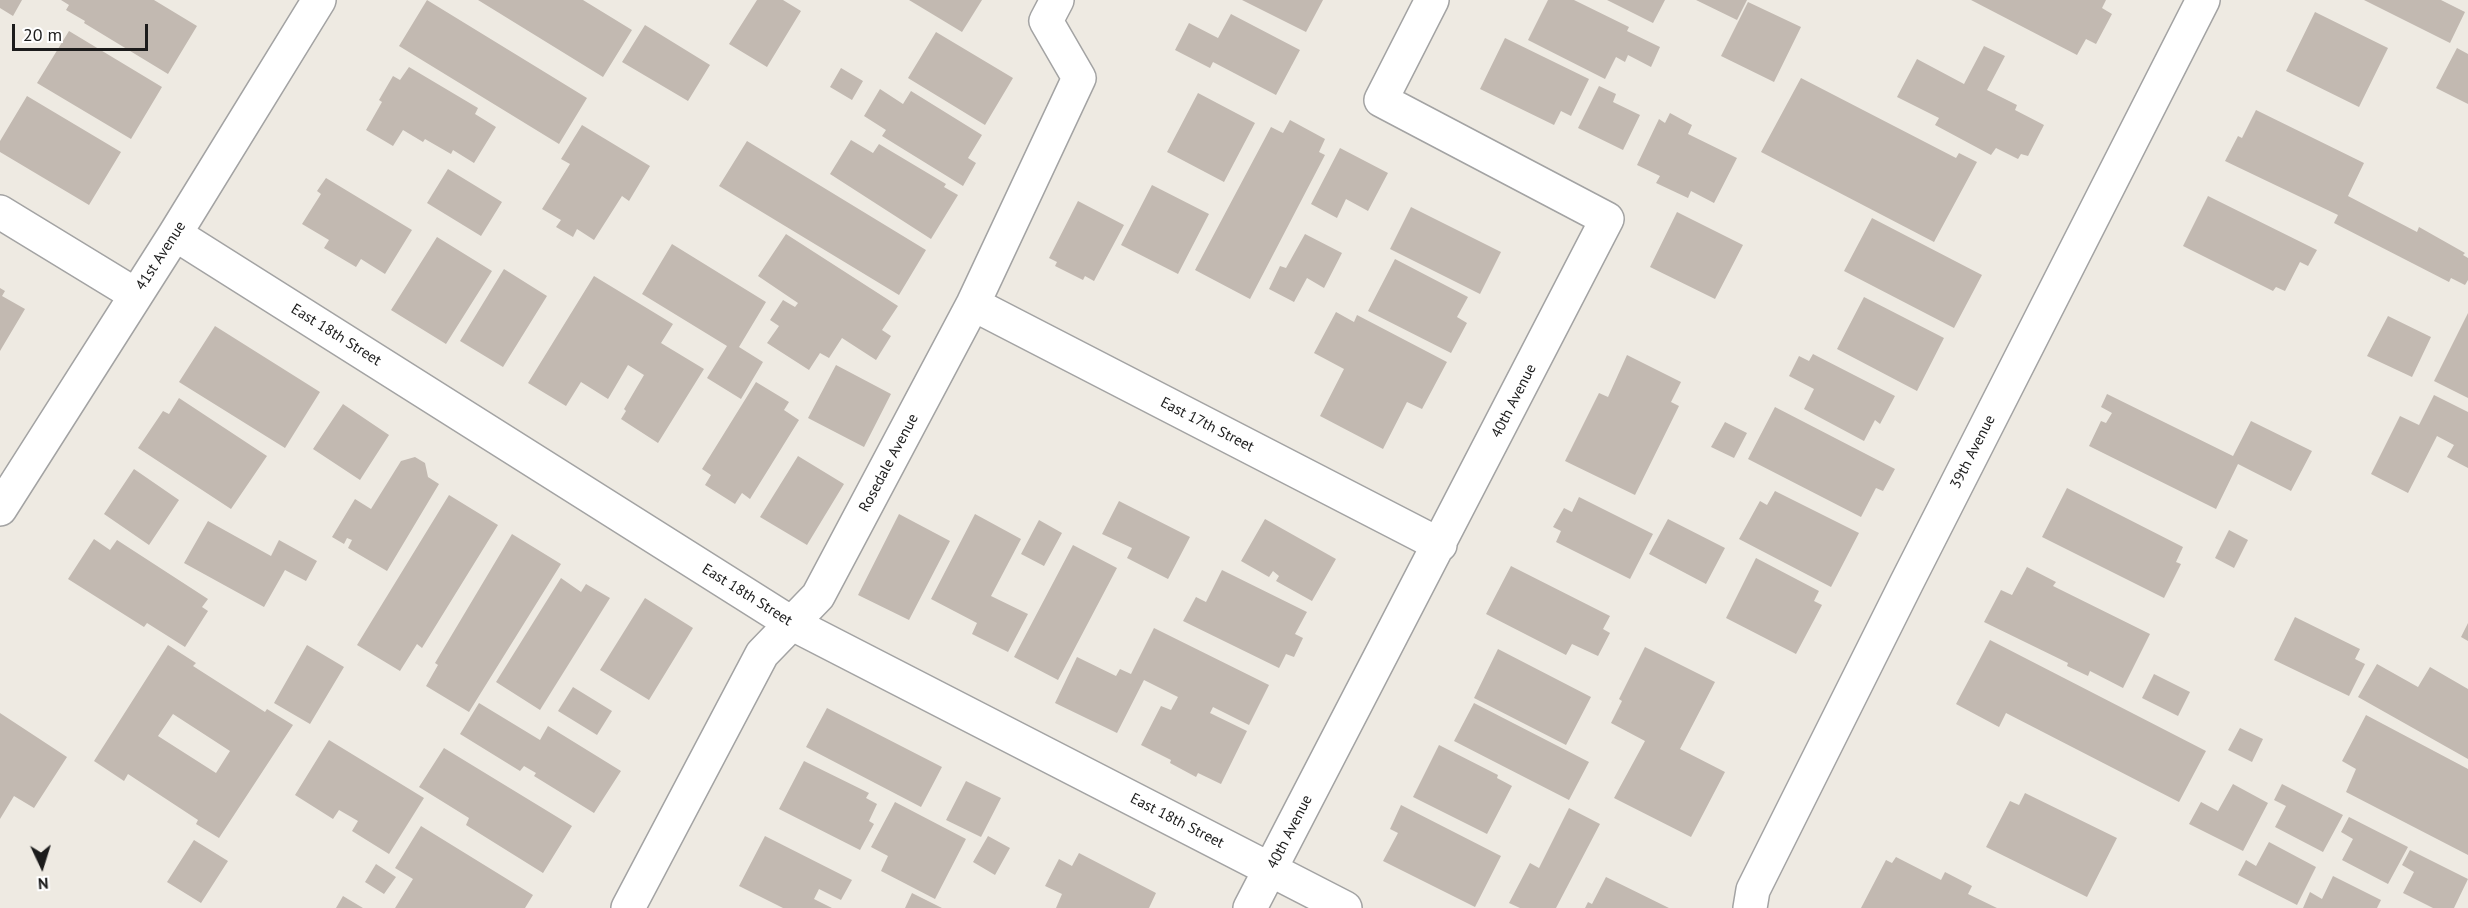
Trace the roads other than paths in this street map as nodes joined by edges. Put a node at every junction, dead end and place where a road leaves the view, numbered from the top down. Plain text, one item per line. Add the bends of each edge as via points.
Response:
1 (319, 0) edge
2 (1057, 0) edge
3 (1432, 0) edge
4 (2203, 0) edge
5 (0, 212) edge
6 (175, 234) junction
7 (135, 296) junction
8 (974, 304) junction
9 (0, 509) edge
10 (1440, 545) junction
11 (791, 623) junction
12 (1271, 869) junction
13 (628, 908) edge
14 (1250, 908) edge
15 (1345, 908) edge
16 (1750, 908) edge

1 - 6 street, 41st Avenue
2 - 8 street, Rosedale Avenue via 1046,21 1079,78
3 - 10 street, 40th Avenue via 1381,100 1607,219
4 - 16 street, 39th Avenue via 1901,593 1753,890
5 - 7 street
6 - 7 street, 41st Avenue
6 - 11 street, East 18th Street
7 - 9 street, 41st Avenue
8 - 10 street, East 17th Street
8 - 11 street, Rosedale Avenue via 818,596
10 - 12 street, 40th Avenue
11 - 12 street, East 18th Street
11 - 13 street, Rosedale Avenue via 762,654
12 - 14 street, 40th Avenue
12 - 15 street, East 18th Street

